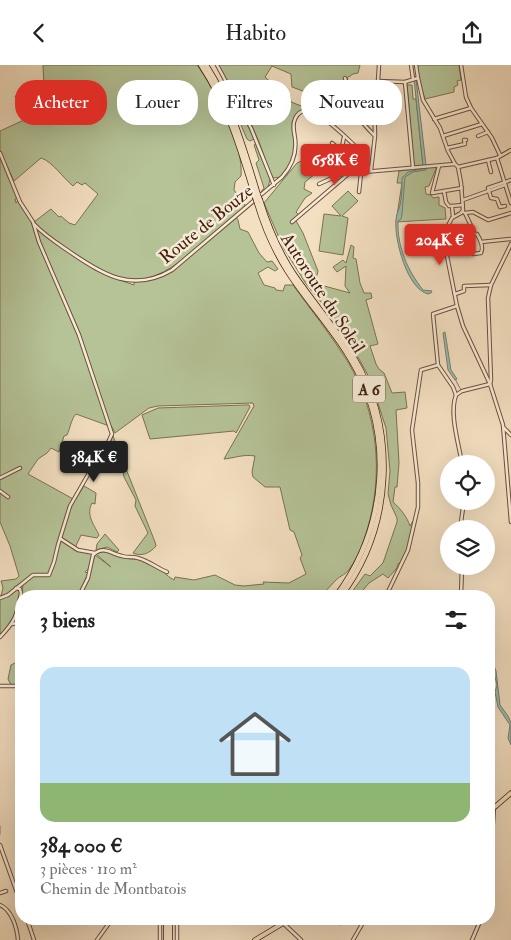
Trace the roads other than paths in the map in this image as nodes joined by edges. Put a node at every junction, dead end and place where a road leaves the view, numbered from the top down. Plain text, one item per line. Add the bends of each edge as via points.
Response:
1 (201, 65) edge
2 (206, 65) edge
3 (217, 65) edge
4 (379, 65) edge
5 (411, 65) edge
6 (416, 65) edge
7 (461, 65) edge
8 (344, 78) dead end
9 (415, 78) junction
10 (378, 80) edge
11 (402, 82) edge
12 (405, 82) junction
13 (471, 107) junction
14 (434, 119) junction
15 (482, 124) junction
16 (375, 125) edge
17 (488, 132) junction
18 (375, 136) junction
19 (443, 136) junction
20 (478, 136) dead end
21 (344, 137) junction
22 (466, 140) dead end
23 (332, 143) dead end
24 (447, 148) junction
25 (511, 150) edge
26 (0, 153) edge
27 (499, 156) junction
28 (488, 160) junction
29 (455, 165) junction
30 (439, 166) junction
31 (458, 167) junction
32 (413, 168) junction
33 (371, 171) junction
34 (491, 172) dead end
35 (361, 173) junction
36 (348, 174) junction
37 (511, 180) edge
38 (504, 183) junction
39 (319, 184) dead end
40 (274, 185) junction
41 (462, 188) junction
42 (444, 191) junction
43 (489, 191) junction
44 (359, 192) dead end
45 (257, 196) junction
46 (462, 199) junction
47 (258, 202) junction
48 (511, 203) edge
49 (463, 205) junction
50 (452, 206) junction
51 (505, 206) dead end
52 (464, 212) junction
53 (511, 213) edge
54 (453, 217) junction
55 (33, 223) junction
56 (292, 223) dead end
57 (474, 234) junction
58 (511, 239) edge
59 (481, 242) junction
60 (511, 244) edge
61 (491, 285) junction
62 (455, 294) junction
63 (457, 307) junction
64 (438, 365) junction
65 (490, 384) junction
66 (456, 395) junction
67 (504, 428) junction
68 (511, 435) edge
69 (460, 455) edge
70 (20, 468) dead end
71 (0, 478) edge
72 (0, 491) edge
73 (8, 497) dead end
74 (511, 522) edge
75 (61, 539) junction
76 (94, 553) junction
77 (167, 572) dead end
78 (462, 575) edge
79 (22, 583) junction
80 (16, 588) junction
81 (20, 590) edge
82 (21, 590) edge
83 (82, 590) edge
84 (340, 590) edge
85 (345, 590) edge
86 (389, 590) edge
87 (462, 590) edge
88 (0, 598) edge
89 (15, 617) edge
90 (15, 623) edge
91 (12, 624) junction
92 (0, 637) edge
93 (0, 685) edge
94 (15, 686) edge
95 (511, 793) edge
96 (495, 806) edge
97 (0, 845) edge
98 (15, 886) edge
99 (6, 891) dead end
100 (0, 893) edge
101 (0, 905) edge
102 (29, 925) edge
103 (108, 925) edge
104 (160, 925) edge
105 (166, 925) edge
106 (170, 925) edge
107 (177, 925) edge
108 (280, 925) edge
109 (285, 925) edge
110 (361, 925) edge
111 (478, 925) edge
112 (18, 940) edge
113 (34, 940) edge
114 (97, 940) edge
115 (160, 940) edge
116 (166, 940) edge
117 (170, 940) edge
118 (177, 940) edge
119 (255, 940) edge
120 (301, 940) edge
121 (353, 940) edge
122 (472, 940) edge

1 - 45 highway, Autoroute du Soleil / A 6 via 232,123
2 - 45 highway, Autoroute du Soleil / A 6 via 232,114
3 - 40 street via 251,128
4 - 10 street
5 - 9 street
6 - 9 street
7 - 13 street via 464,89
8 - 18 street via 348,85 348,98
9 - 12 street
9 - 14 street
11 - 12 street
12 - 32 street
13 - 14 street
13 - 15 street
14 - 19 street
15 - 17 street
15 - 19 street
16 - 18 street
17 - 20 street
17 - 27 street
18 - 33 street
19 - 24 street
21 - 23 street via 339,149
21 - 33 street, Route de Bouze via 354,145
21 - 40 street, Route de Bouze via 317,114 301,111 294,122 294,157 288,170
22 - 24 street via 465,144
24 - 29 street
25 - 27 street
26 - 55 street via 20,202
27 - 28 street
27 - 38 street
28 - 31 street
28 - 34 street
29 - 30 street
29 - 31 street
30 - 32 street
30 - 42 street via 432,193
31 - 41 street
32 - 33 street
33 - 35 street
35 - 36 street
35 - 44 street
36 - 39 street
36 - 56 street
37 - 38 street
38 - 43 street via 490,186
38 - 48 street
40 - 55 street, Route de Bouze via 172,269 142,281 115,278 98,270 49,238
41 - 42 street
41 - 46 street
42 - 50 street via 446,203
43 - 46 street
43 - 51 street via 500,207
45 - 47 highway, Autoroute du Soleil / A 6, bridge
46 - 49 street
47 - 84 highway, Autoroute du Soleil / A 6 via 269,237 284,265 355,367 369,398 376,427 380,473 375,513 360,557
47 - 85 highway, Autoroute du Soleil / A 6 via 287,263 358,366 371,393 380,424 384,469 378,518 364,559
49 - 50 street
49 - 52 street
50 - 54 street
52 - 53 street via 473,212 488,220
52 - 54 street
52 - 57 street
54 - 62 street via 444,235
55 - 75 street via 79,335 112,436 70,506
57 - 59 street
57 - 59 street via 469,235 472,254 481,253
58 - 59 street
60 - 61 street
61 - 62 street via 469,284 464,286 464,291
61 - 65 street via 488,298
62 - 63 street
63 - 64 street via 435,314
63 - 65 street via 466,335
64 - 66 street
64 - 86 street via 422,370 412,430 419,487 418,507 408,550
65 - 66 street
65 - 67 street
66 - 69 street via 454,421
67 - 68 street
67 - 74 street
70 - 71 street
72 - 73 street
75 - 76 street via 73,549
75 - 79 street via 47,576 32,575
76 - 77 street via 104,549 123,557 139,558
76 - 83 street
78 - 87 street
79 - 80 street
79 - 82 street
80 - 81 street
80 - 88 street
89 - 91 street
90 - 91 street
91 - 92 street
93 - 94 street
95 - 96 main road
97 - 98 street
99 - 100 street
101 - 112 street via 10,914
102 - 113 street
103 - 114 street
104 - 115 street
105 - 116 highway
106 - 117 highway
107 - 118 street
108 - 119 main road
109 - 120 street
110 - 121 street
111 - 122 street

